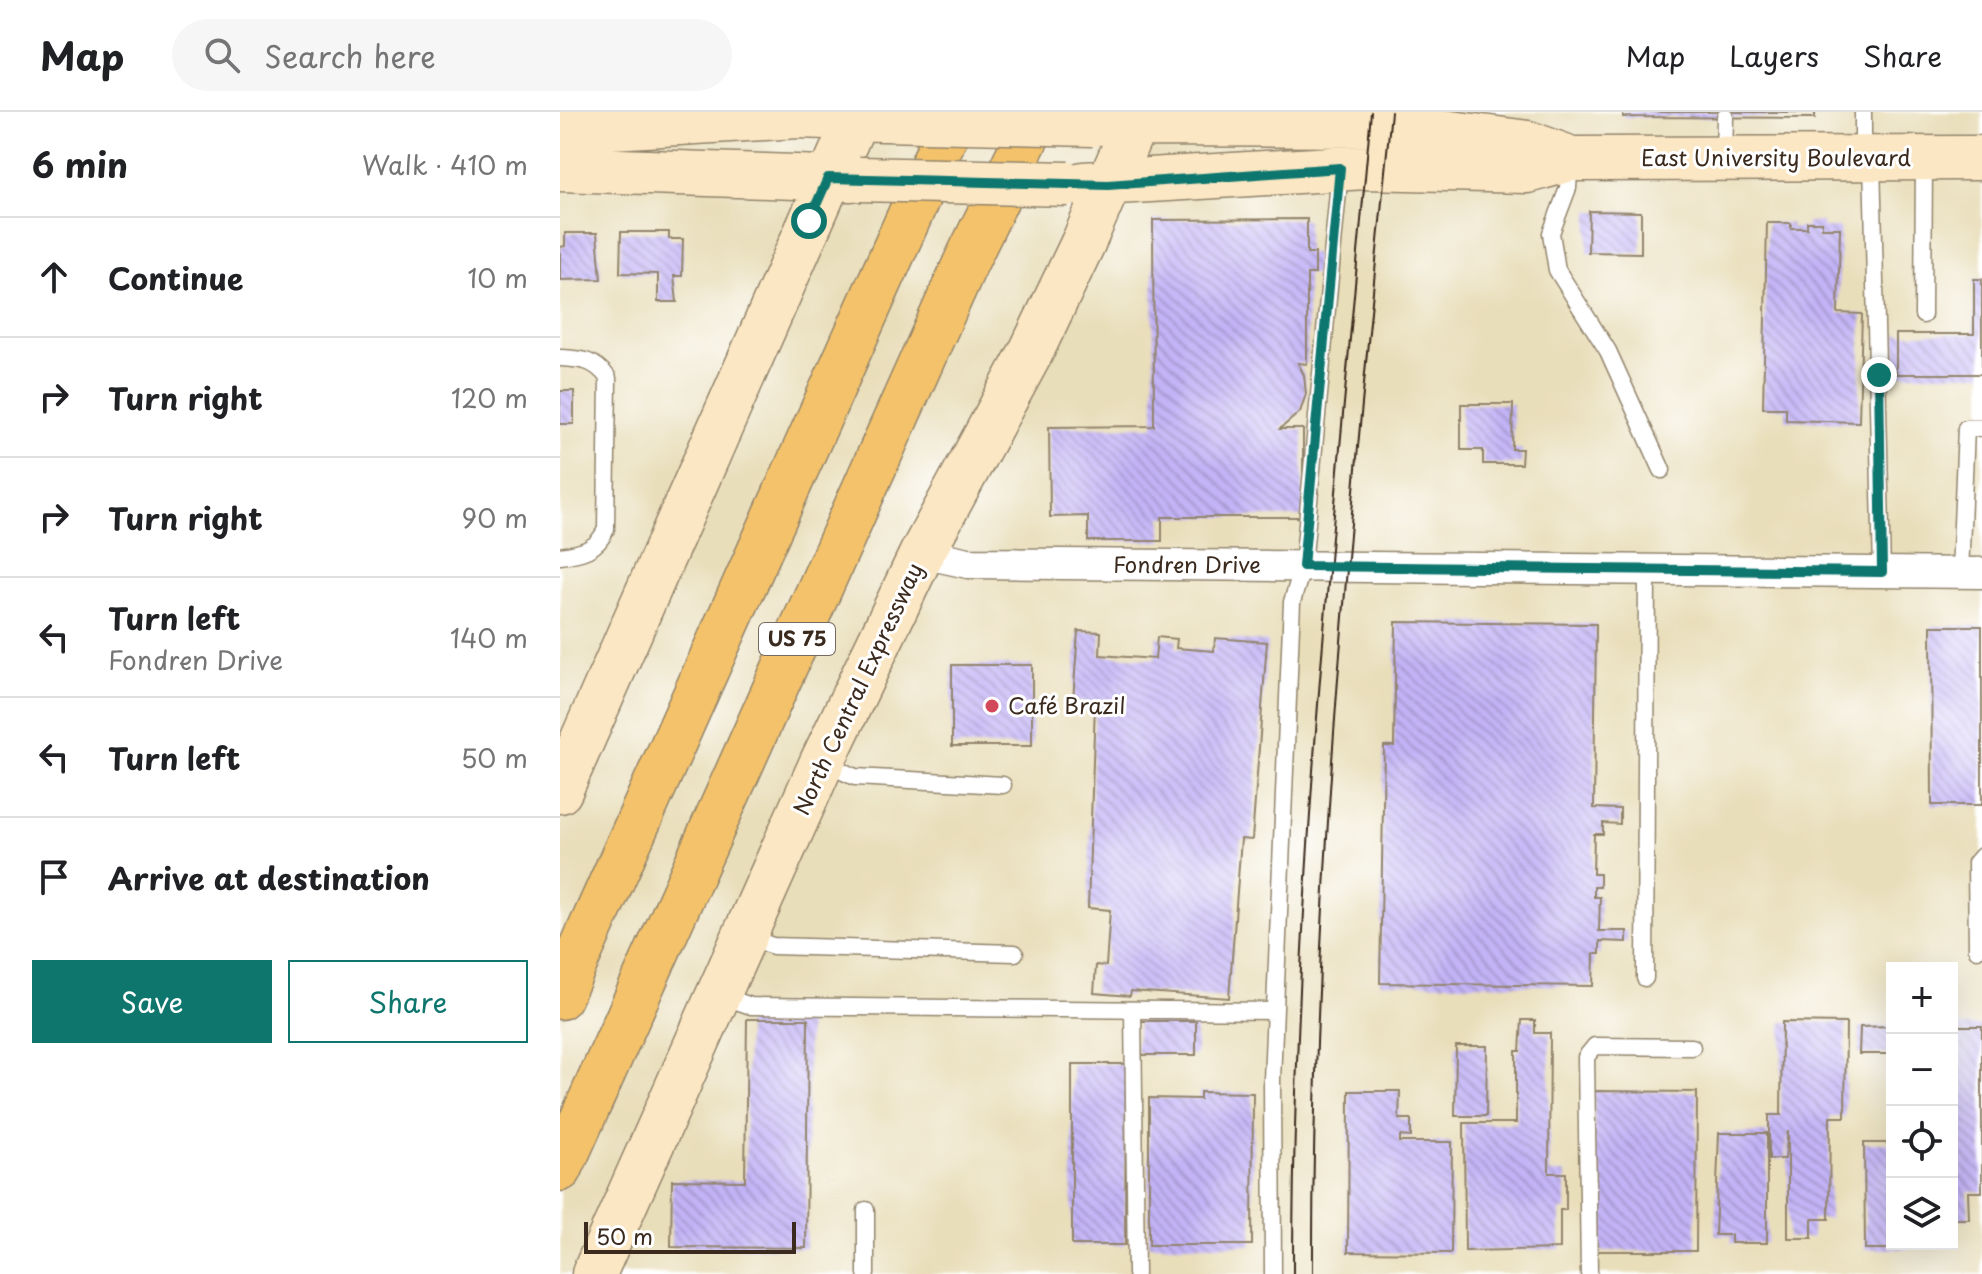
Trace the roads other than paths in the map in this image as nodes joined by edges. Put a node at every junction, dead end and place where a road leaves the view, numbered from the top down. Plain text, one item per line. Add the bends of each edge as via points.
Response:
1 (956, 112) edge
2 (1039, 112) edge
3 (1863, 112) edge
4 (866, 116) edge
5 (1280, 118) edge
6 (1122, 120) edge
7 (560, 130) edge
8 (1868, 158) junction
9 (1924, 158) junction
10 (1982, 158) edge
11 (1570, 159) junction
12 (1340, 168) junction
13 (560, 169) edge
14 (843, 179) junction
15 (1088, 184) junction
16 (1923, 315) dead end
17 (560, 358) edge
18 (1982, 428) edge
19 (1662, 470) dead end
20 (922, 553) junction
21 (560, 556) edge
22 (1303, 566) junction
23 (1647, 570) junction
24 (1882, 572) junction
25 (1971, 573) edge
26 (822, 762) junction
27 (1003, 785) dead end
28 (560, 791) edge
29 (1982, 856) edge
30 (744, 936) junction
31 (1977, 950) dead end
32 (1015, 953) dead end
33 (1645, 978) dead end
34 (718, 995) junction
35 (560, 997) edge
36 (1133, 1010) junction
37 (1275, 1011) junction
38 (1692, 1047) dead end
39 (560, 1169) edge
40 (866, 1210) dead end
41 (594, 1274) edge
42 (866, 1274) edge
43 (1136, 1274) edge
44 (1273, 1274) edge
45 (1589, 1274) edge

1 - 35 highway, US 75
2 - 39 highway, US 75 via 965,264
3 - 8 lane
4 - 6 street, East University Boulevard, bridge
4 - 7 street, East University Boulevard
4 - 14 street
5 - 6 street, East University Boulevard
5 - 11 street, East University Boulevard via 1528,143
6 - 15 street, North Central Expressway
8 - 9 street, East University Boulevard
8 - 11 street, East University Boulevard via 1724,138
8 - 24 lane
9 - 10 street, East University Boulevard
9 - 16 lane
11 - 12 street, East University Boulevard via 1527,171
11 - 19 lane via 1568,188 1551,233 1557,270 1608,351
12 - 15 street, East University Boulevard
12 - 22 lane
13 - 14 street, East University Boulevard
14 - 15 street, East University Boulevard, bridge
14 - 28 street
15 - 20 street, North Central Expressway via 1031,352
17 - 21 lane via 599,365 608,378 606,529 599,543
18 - 25 lane via 1966,428
20 - 22 street, Fondren Drive via 968,563
20 - 26 street, North Central Expressway
22 - 23 street, Fondren Drive
22 - 37 lane via 1292,602
23 - 24 street, Fondren Drive
23 - 33 lane
24 - 25 street, Fondren Drive
26 - 27 lane via 855,777
26 - 30 street, North Central Expressway
29 - 31 lane via 1976,863
30 - 32 lane via 773,946
30 - 34 street, North Central Expressway
34 - 36 lane via 751,1006
34 - 41 street, North Central Expressway
36 - 37 lane
36 - 43 lane
37 - 44 lane
38 - 45 lane via 1595,1046 1586,1057
40 - 42 lane

